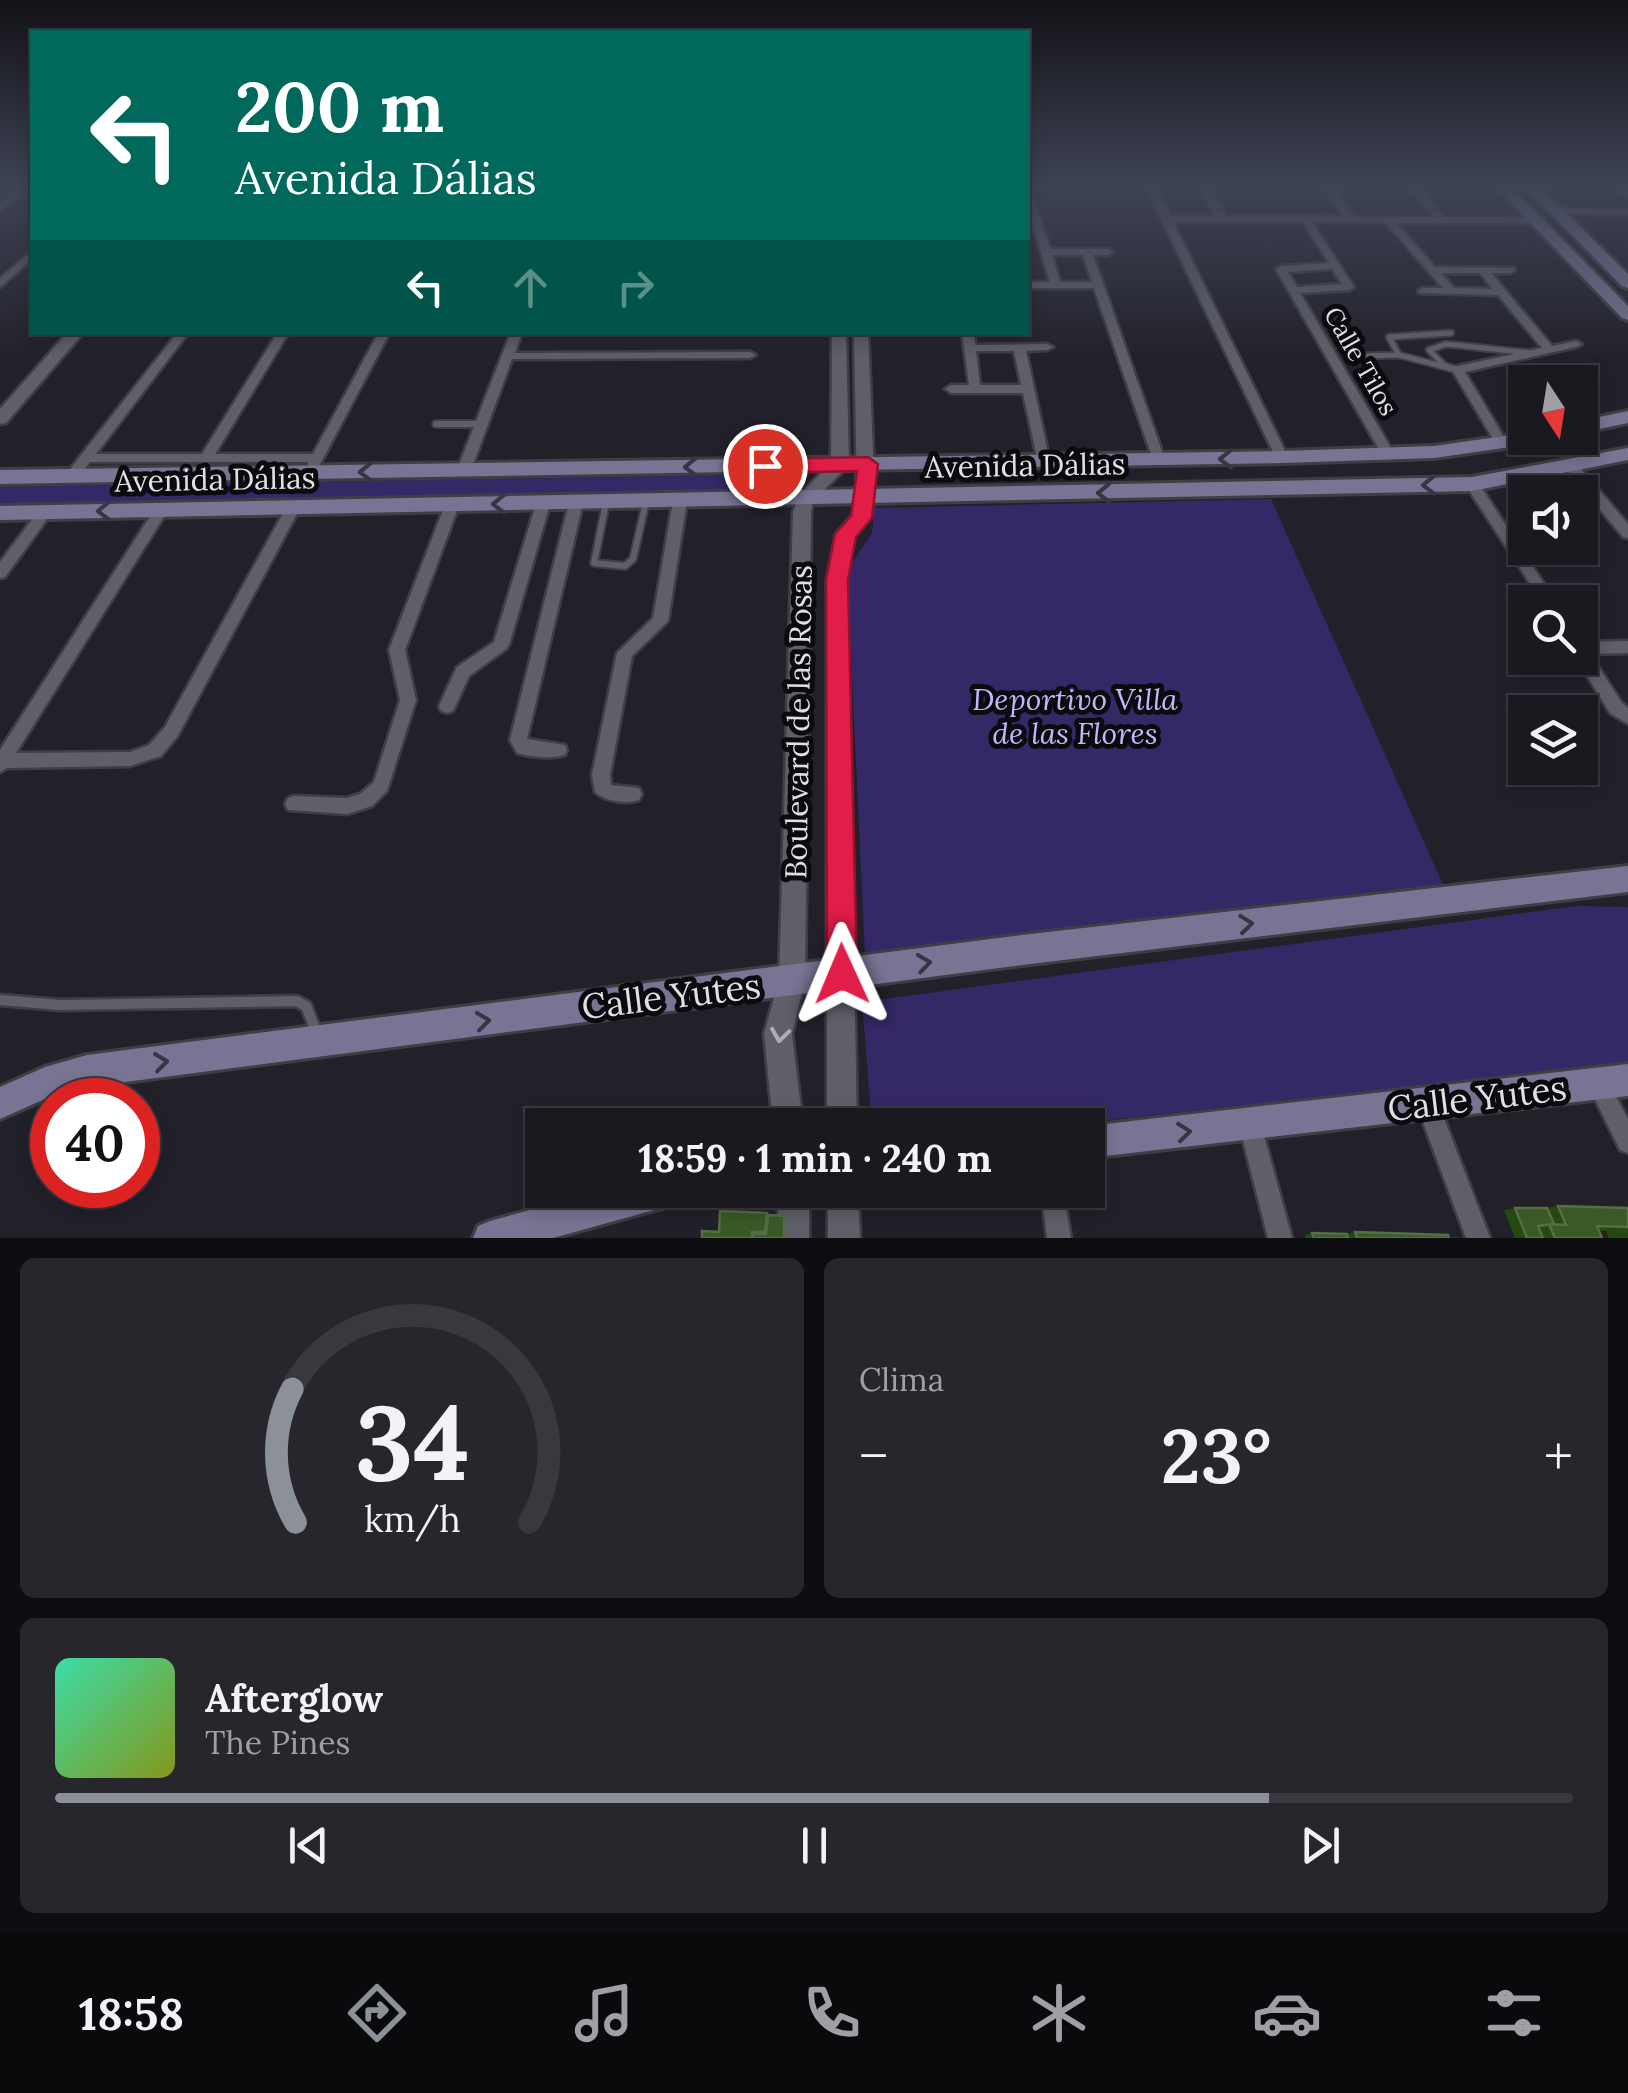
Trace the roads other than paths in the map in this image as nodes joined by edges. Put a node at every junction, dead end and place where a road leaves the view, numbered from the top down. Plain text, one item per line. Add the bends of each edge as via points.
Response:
1 (1043, 245) edge
2 (1177, 245) edge
3 (1322, 245) edge
4 (1410, 245) edge
5 (1559, 245) edge
6 (1590, 245) edge
7 (1045, 252) junction
8 (1087, 252) junction
9 (1108, 252) dead end
10 (30, 256) edge
11 (1335, 266) junction
12 (1432, 270) junction
13 (1482, 270) junction
14 (1510, 270) dead end
15 (1628, 283) edge
16 (0, 284) edge
17 (1030, 285) edge
18 (1056, 285) junction
19 (1098, 285) junction
20 (1294, 290) junction
21 (1424, 291) dead end
22 (1451, 291) junction
23 (1501, 292) junction
24 (1628, 315) edge
25 (1452, 332) dead end
26 (59, 335) edge
27 (75, 335) edge
28 (182, 335) edge
29 (282, 335) edge
30 (383, 335) edge
31 (516, 335) edge
32 (840, 335) edge
33 (861, 335) edge
34 (968, 335) edge
35 (1576, 344) dead end
36 (1018, 347) junction
37 (1047, 347) dead end
38 (970, 348) junction
39 (1548, 348) junction
40 (1531, 353) junction
41 (750, 355) dead end
42 (1399, 355) junction
43 (508, 356) junction
44 (1357, 356) dead end
45 (1444, 365) junction
46 (1458, 370) junction
47 (951, 389) dead end
48 (975, 389) junction
49 (1029, 390) junction
50 (0, 400) edge
51 (1628, 418) edge
52 (0, 419) edge
53 (436, 424) dead end
54 (482, 424) junction
55 (1598, 424) edge
56 (1508, 443) edge
57 (1502, 444) junction
58 (1389, 454) junction
59 (1628, 454) edge
60 (1282, 457) junction
61 (86, 458) junction
62 (206, 458) junction
63 (1159, 460) junction
64 (1044, 462) junction
65 (868, 464) junction
66 (313, 465) junction
67 (840, 465) junction
68 (1571, 466) junction
69 (464, 470) junction
70 (72, 476) junction
71 (0, 477) edge
72 (1472, 484) junction
73 (866, 498) junction
74 (805, 500) junction
75 (646, 502) junction
76 (680, 502) junction
77 (576, 503) junction
78 (606, 503) junction
79 (543, 504) junction
80 (452, 505) junction
81 (292, 508) junction
82 (161, 510) junction
83 (45, 512) junction
84 (0, 513) edge
85 (1628, 533) edge
86 (0, 573) edge
87 (1537, 585) edge
88 (1628, 647) edge
89 (1598, 648) edge
90 (1598, 675) edge
91 (447, 706) dead end
92 (1626, 716) edge
93 (558, 750) dead end
94 (2, 763) edge
95 (633, 794) dead end
96 (294, 804) dead end
97 (1628, 879) edge
98 (1527, 893) junction
99 (1628, 895) edge
100 (842, 974) junction
101 (792, 980) junction
102 (0, 1000) edge
103 (321, 1042) junction
104 (1613, 1082) edge
105 (0, 1103) edge
106 (1427, 1103) junction
107 (786, 1108) edge
108 (841, 1108) edge
109 (1250, 1126) junction
110 (1105, 1140) edge
111 (1628, 1142) edge
112 (599, 1208) edge
113 (794, 1208) edge
114 (844, 1208) edge
115 (1054, 1208) edge
116 (490, 1238) edge
117 (793, 1238) edge
118 (844, 1238) edge
119 (1058, 1238) edge
120 (1280, 1238) edge
121 (1478, 1238) edge

1 - 7 street
2 - 60 street
3 - 11 street, Calle Tilos
4 - 12 street
5 - 24 main road
6 - 15 main road
7 - 8 street
7 - 18 street
8 - 9 street
8 - 19 street
10 - 16 street
11 - 20 street, Calle Tilos via 1347,290
11 - 20 street, Calle Tilos via 1280,269
12 - 13 street
12 - 22 street
13 - 14 street
13 - 23 street
17 - 18 street
18 - 19 street
19 - 63 street
20 - 58 street, Calle Tilos
21 - 22 street
22 - 23 street
23 - 39 street
25 - 42 lane via 1388,336
26 - 50 street
27 - 52 street
28 - 61 street
29 - 62 street
30 - 66 street
31 - 43 street
32 - 67 street
33 - 65 street, Boulevard de las Rosas
34 - 38 street
35 - 39 street
36 - 37 street
36 - 38 street
36 - 49 street
38 - 48 street
39 - 40 street
40 - 45 lane via 1429,350
40 - 46 street
41 - 43 street
42 - 44 lane
42 - 45 lane
43 - 54 street
45 - 46 lane
46 - 57 street
47 - 48 street
48 - 49 street
49 - 64 street
51 - 55 main road
53 - 54 lane
54 - 69 street
56 - 57 main road, Avenida Dálias
57 - 58 main road, Avenida Dálias
58 - 60 main road, Avenida Dálias
59 - 68 main road, Avenida Dálias
60 -> 63 main road, Avenida Dálias
61 - 62 street
61 - 70 street
62 - 66 street
63 - 64 main road, Avenida Dálias
64 - 65 main road, Avenida Dálias
65 - 67 main road, Avenida Dálias
65 - 73 street, Boulevard de las Rosas
69 -> 66 main road, Avenida Dálias
66 - 70 main road, Avenida Dálias
67 -> 69 main road, Avenida Dálias
67 - 74 street
68 - 72 main road, Avenida Dálias
68 - 85 street
70 - 71 main road, Avenida Dálias
72 -> 73 main road, Avenida Dálias
72 - 87 street
73 - 74 main road, Avenida Dálias
73 - 100 street, Boulevard de las Rosas via 862,518 846,534 837,580
74 - 76 main road, Avenida Dálias
74 - 101 street, Boulevard de las Rosas
75 - 76 main road, Avenida Dálias
75 - 78 main road, Avenida Dálias
75 - 78 lane via 633,559 625,566 594,563
76 - 95 street via 660,621 625,653 601,775 606,792
77 - 78 main road, Avenida Dálias
77 - 79 main road, Avenida Dálias
77 - 93 street via 518,740 524,748
79 -> 80 main road, Avenida Dálias
79 - 91 street via 502,645 463,672
80 - 81 main road, Avenida Dálias
80 - 96 street via 397,650 408,700 381,786 347,806
81 - 82 main road, Avenida Dálias
81 - 94 street via 155,751 130,759
82 -> 83 main road, Avenida Dálias
82 - 94 street
83 - 84 main road, Avenida Dálias
83 - 86 street
88 - 89 street
90 - 92 street
97 - 98 main road, Calle Yutes
98 - 99 main road, Calle Yutes
100 -> 98 main road, Calle Yutes
100 - 101 main road, Calle Yutes
100 - 108 street, Boulevard de las Rosas
103 -> 101 main road, Calle Yutes
101 -> 107 street, Boulevard de las Rosas via 778,1034
102 - 103 lane via 60,1006 296,1001 306,1006
105 -> 103 main road, Calle Yutes via 88,1071
104 - 106 main road, Calle Yutes
104 - 111 street
106 - 109 main road, Calle Yutes
106 - 121 street
110 -> 109 main road, Calle Yutes
109 - 120 street
112 - 116 main road
113 - 117 street
114 - 118 street
115 - 119 street

